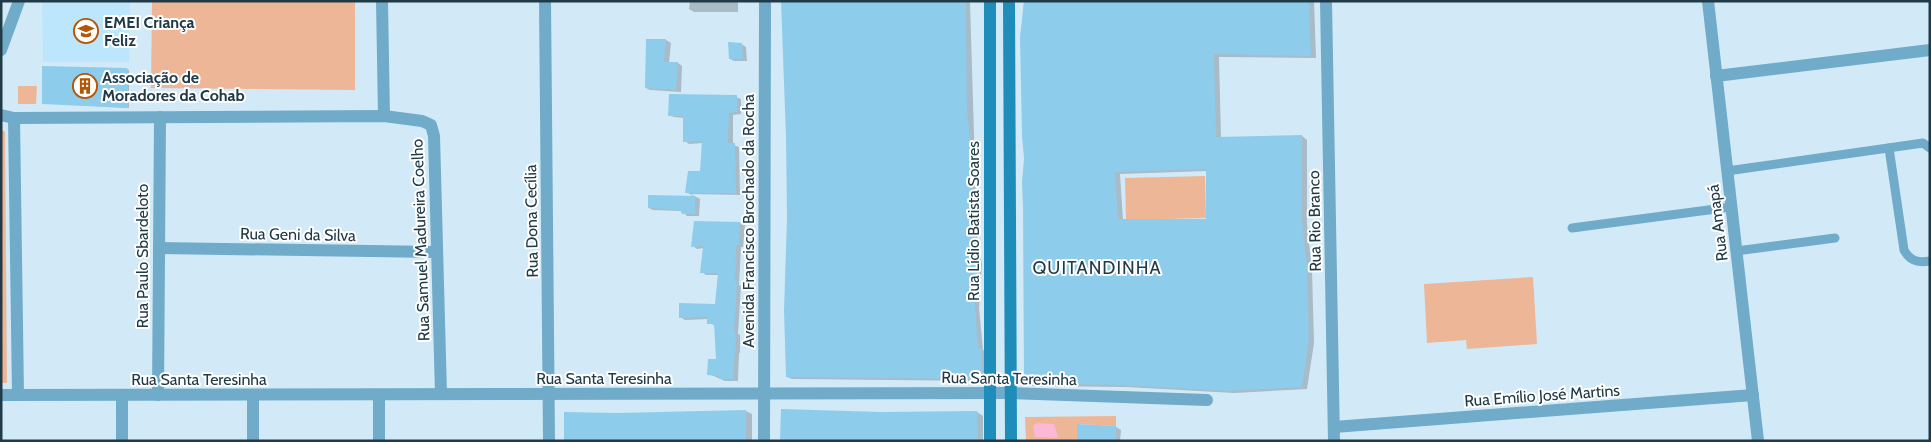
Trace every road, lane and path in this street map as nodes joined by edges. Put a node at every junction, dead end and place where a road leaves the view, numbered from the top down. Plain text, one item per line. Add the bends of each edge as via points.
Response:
1 (19, 1) edge
2 (382, 1) edge
3 (545, 1) edge
4 (765, 1) edge
5 (990, 1) edge
6 (1009, 1) edge
7 (1326, 1) edge
8 (1708, 1) edge
9 (1, 50) edge
10 (1930, 50) edge
11 (1716, 76) junction
12 (1, 115) edge
13 (384, 116) junction
14 (160, 117) junction
15 (14, 118) junction
16 (1889, 148) junction
17 (1930, 148) edge
18 (1727, 171) junction
19 (1010, 199) junction
20 (990, 200) junction
21 (1731, 208) junction
22 (1572, 228) dead end
23 (1835, 238) dead end
24 (159, 248) junction
25 (1736, 251) junction
26 (436, 252) junction
27 (1930, 262) edge
28 (990, 393) junction
29 (1011, 393) junction
30 (441, 394) junction
31 (549, 394) junction
32 (1, 395) edge
33 (18, 395) junction
34 (122, 395) junction
35 (158, 395) junction
36 (253, 395) junction
37 (379, 395) junction
38 (764, 395) junction
39 (1753, 395) junction
40 (1207, 400) dead end
41 (1334, 426) junction
42 (122, 441) edge
43 (253, 441) edge
44 (379, 441) edge
45 (549, 441) edge
46 (764, 441) edge
47 (990, 441) edge
48 (1011, 441) edge
49 (1334, 441) edge
50 (1758, 441) edge

1 - 9 street
2 - 13 street
3 - 31 street, Rua Dona Cecília
4 - 38 street, Avenida Francisco Brochado da Rocha
5 - 20 main road, Rua Lídio Batista Soares
6 - 19 main road
7 - 41 street, Rua Rio Branco
8 - 11 street, Rua Amapá
10 - 11 street
11 - 18 street, Rua Amapá
12 - 15 street, Rua Samuel Madureira Coelho
13 - 14 street, Rua Samuel Madureira Coelho
13 - 26 street, Rua Samuel Madureira Coelho via 422,121 431,126 434,136
14 - 15 street, Rua Samuel Madureira Coelho
14 - 24 street, Rua Paulo Sbardeloto
15 - 33 street
16 - 17 lane via 1923,144
16 - 18 lane
16 - 27 lane via 1904,250 1908,258
18 - 21 street, Rua Amapá
19 - 20 main road
19 - 29 main road
20 - 28 main road, Rua Lídio Batista Soares
21 - 22 lane
21 - 25 street, Rua Amapá
23 - 25 lane
24 - 26 street, Rua Geni da Silva
24 - 35 street, Rua Paulo Sbardeloto
25 - 39 street, Rua Amapá
26 - 30 street, Rua Samuel Madureira Coelho
28 - 29 street, Rua Santa Teresinha
28 - 38 street, Rua Santa Teresinha
28 - 47 main road, Rua Lídio Batista Soares
29 - 40 street, Rua Santa Teresinha
29 - 48 main road
30 - 31 street, Rua Santa Teresinha
30 - 37 street, Rua Santa Teresinha
31 - 38 street, Rua Santa Teresinha
31 - 45 street, Rua Dona Cecília
32 - 33 street, Rua Santa Teresinha
33 - 34 street, Rua Santa Teresinha
34 - 35 street, Rua Santa Teresinha
34 - 42 street
35 - 36 street, Rua Santa Teresinha
36 - 37 street, Rua Santa Teresinha
36 - 43 street
37 - 44 street
38 - 46 street, Avenida Francisco Brochado da Rocha
39 - 41 street, Rua Emílio José Martins
39 - 50 street, Rua Amapá
41 - 49 street, Rua Rio Branco

